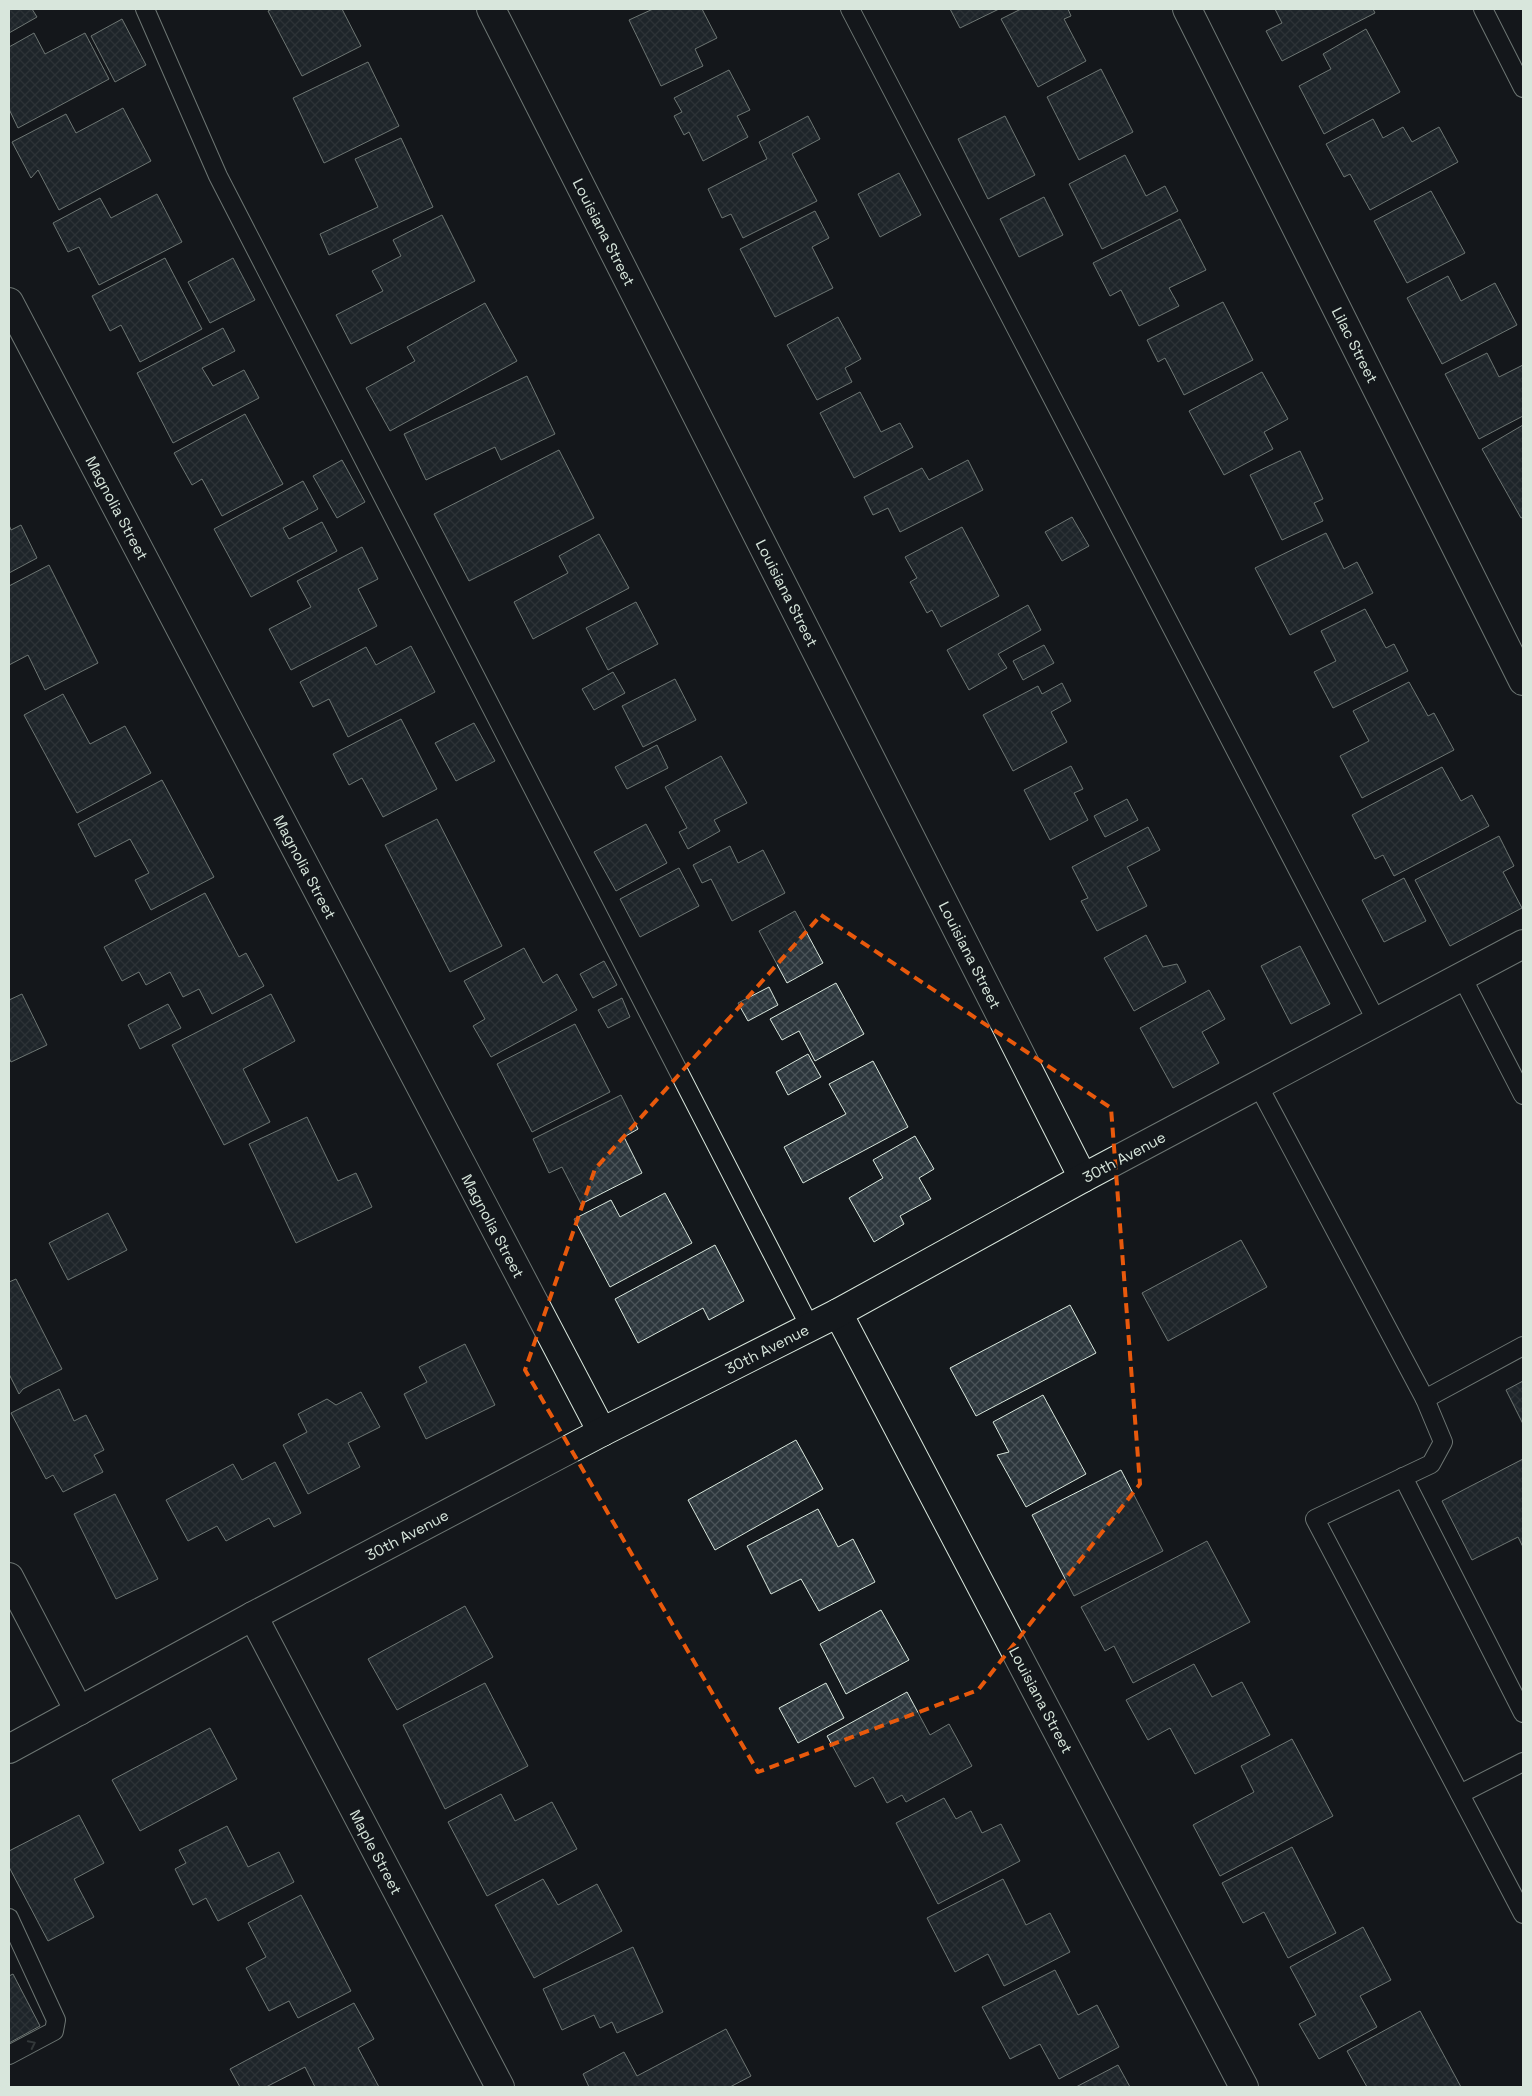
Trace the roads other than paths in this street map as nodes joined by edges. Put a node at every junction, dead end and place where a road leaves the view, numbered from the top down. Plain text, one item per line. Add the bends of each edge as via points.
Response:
1 (145, 9) edge
2 (491, 9) edge
3 (850, 9) edge
4 (1187, 9) edge
5 (1483, 9) edge
6 (1523, 88) edge
7 (9, 302) edge
8 (1523, 681) edge
9 (1523, 944) edge
10 (1462, 977) junction
11 (1377, 1022) junction
12 (1258, 1085) junction
13 (1523, 1095) edge
14 (1083, 1178) junction
15 (838, 1313) junction
16 (810, 1327) junction
17 (1523, 1346) edge
18 (1425, 1399) junction
19 (602, 1432) junction
20 (1403, 1477) junction
21 (9, 1577) edge
22 (253, 1616) junction
23 (79, 1711) junction
24 (1523, 1713) edge
25 (9, 1749) edge
26 (1523, 1762) edge
27 (1460, 1794) junction
28 (1523, 1914) edge
29 (9, 1918) edge
30 (9, 2055) edge
31 (500, 2087) edge
32 (1244, 2087) edge

1 - 16 lane via 218,176
2 - 14 street, Louisiana Street
3 - 11 lane
4 - 8 street, Lilac Street
5 - 6 lane
7 - 19 street, Magnolia Street
9 - 10 street, 30th Avenue
10 - 11 street, 30th Avenue
10 - 13 lane
11 - 12 street, 30th Avenue
12 - 14 street, 30th Avenue
12 - 18 lane
14 - 15 street, 30th Avenue
15 - 16 street, 30th Avenue
15 - 32 street, Louisiana Street
16 - 19 street, 30th Avenue
17 - 18 lane
18 - 20 lane via 1443,1442 1431,1464
19 - 22 street, 30th Avenue
20 - 24 lane
20 - 27 lane via 1315,1519
21 - 23 street
22 - 23 street, 30th Avenue
22 - 31 street, Maple Street
23 - 25 street, 30th Avenue
26 - 27 lane
27 - 28 lane
30 -> 29 lane via 54,2031 56,2020

